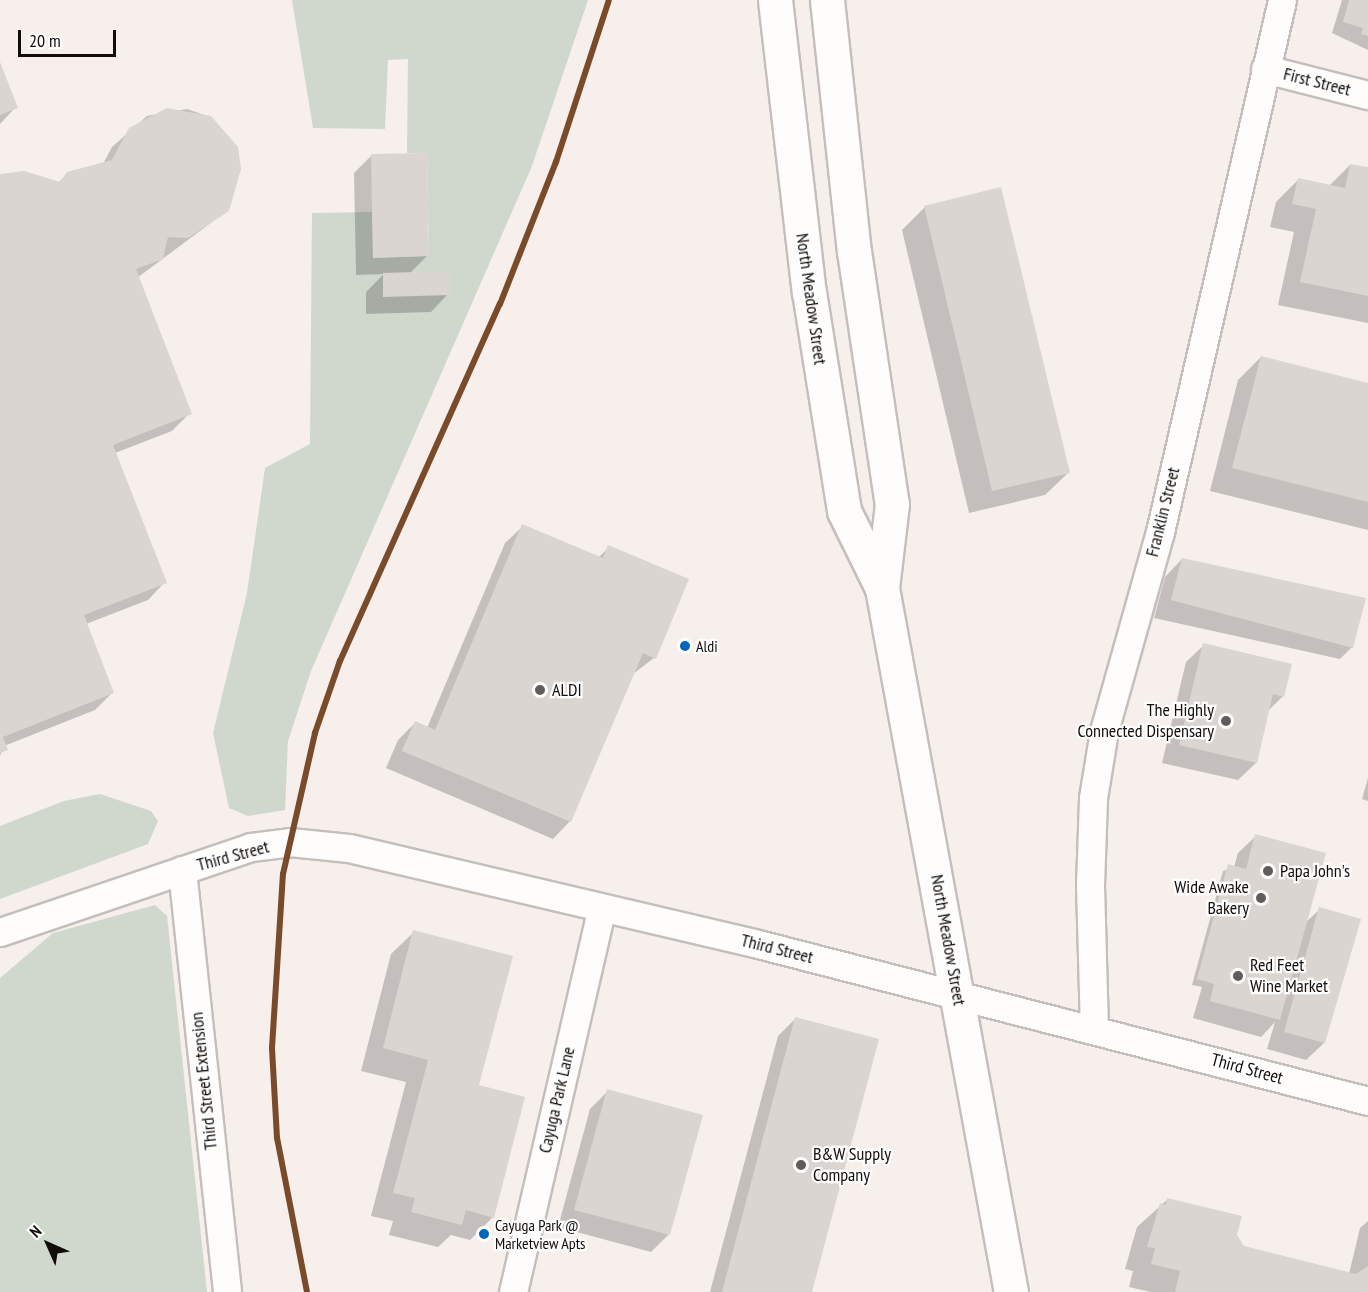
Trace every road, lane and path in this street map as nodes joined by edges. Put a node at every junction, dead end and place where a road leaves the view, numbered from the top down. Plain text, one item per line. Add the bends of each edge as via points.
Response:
1 (775, 0) edge
2 (827, 0) edge
3 (1282, 0) edge
4 (1265, 69) junction
5 (1368, 95) edge
6 (882, 588) junction
7 (182, 870) junction
8 (602, 908) junction
9 (0, 932) edge
10 (960, 996) junction
11 (1094, 1029) junction
12 (1368, 1101) edge
13 (226, 1292) edge
14 (513, 1292) edge
15 (1011, 1292) edge

1 - 6 highway, North Meadow Street via 809,292 842,499
2 - 6 highway, North Meadow Street via 854,251 892,504
3 - 4 street, Franklin Street
4 - 5 street, First Street
4 - 11 street, Franklin Street via 1160,532 1104,731 1093,798 1090,874
6 - 10 highway, North Meadow Street
7 - 8 street, Third Street via 251,847 290,842 367,852
7 - 9 street, Third Street
7 - 13 street, Third Street Extension
8 - 10 street, Third Street
8 - 14 street, Cayuga Park Lane
10 - 11 street, Third Street
10 - 15 highway, North Meadow Street
11 - 12 street, Third Street

